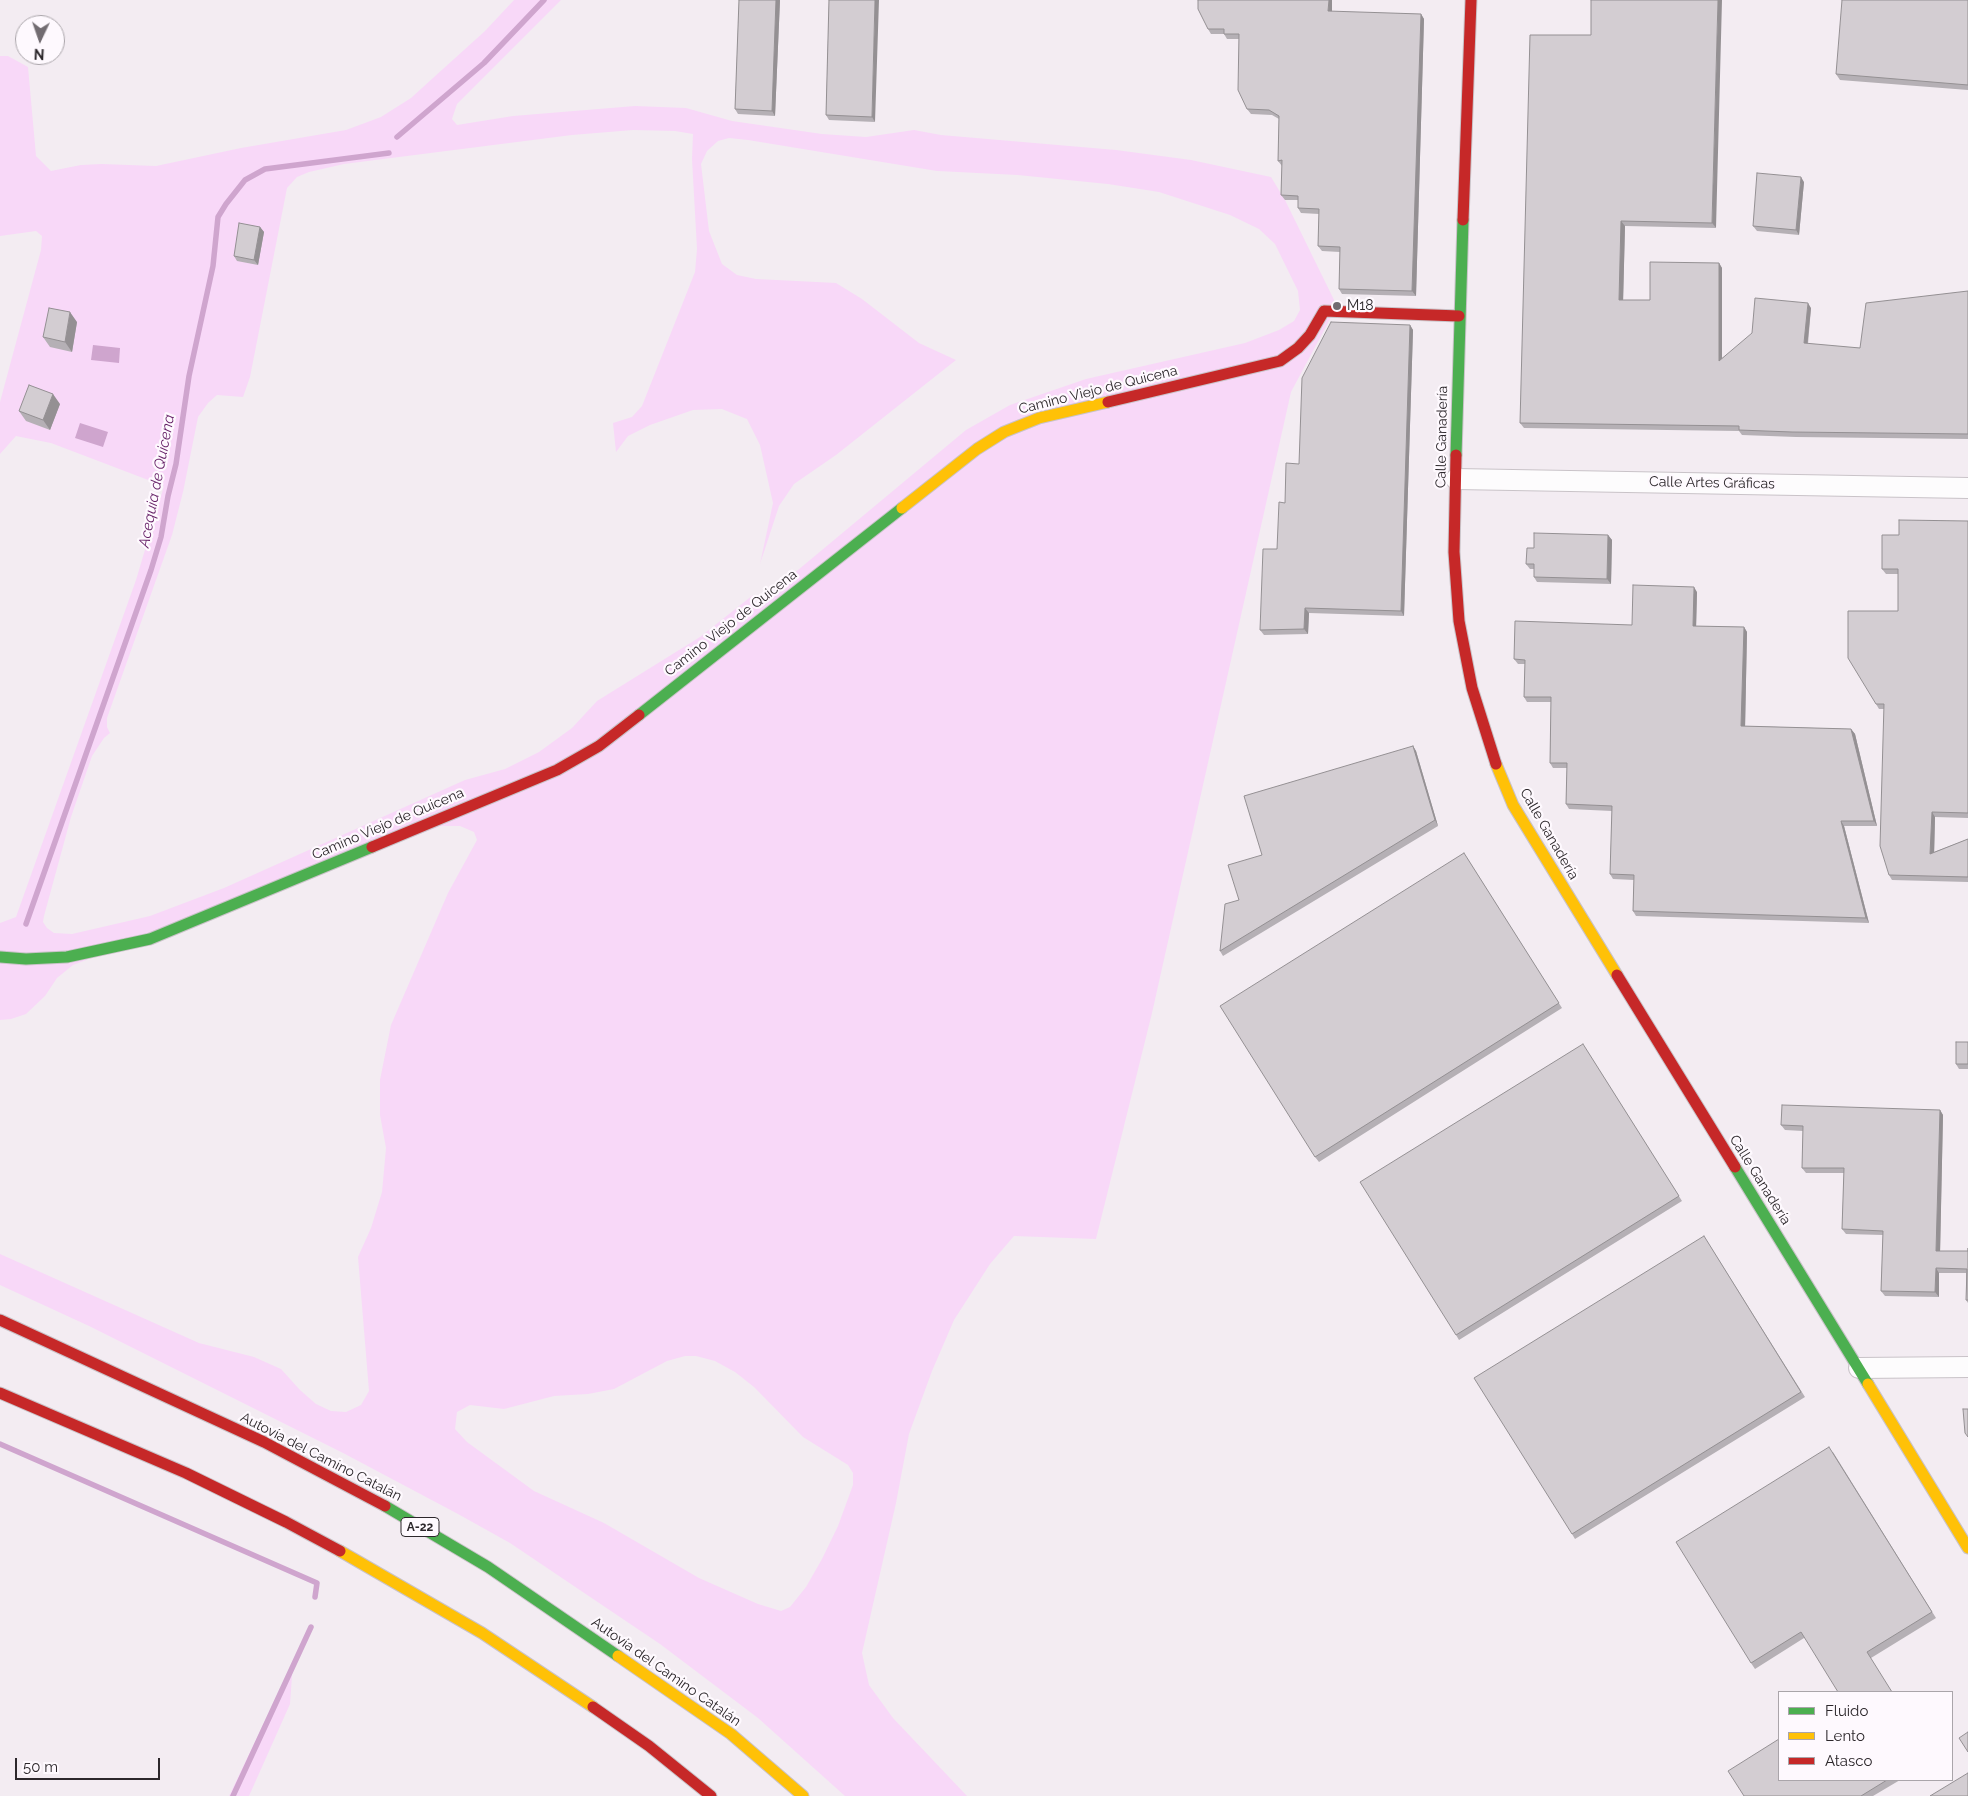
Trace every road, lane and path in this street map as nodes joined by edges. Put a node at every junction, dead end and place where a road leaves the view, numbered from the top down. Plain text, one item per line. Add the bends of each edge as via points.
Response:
1 (1471, 0) edge
2 (1459, 316) junction
3 (1456, 479) junction
4 (1968, 488) edge
5 (0, 957) edge
6 (0, 1320) edge
7 (1968, 1366) edge
8 (1859, 1368) junction
9 (0, 1393) edge
10 (1968, 1548) edge
11 (711, 1796) edge
12 (803, 1796) edge

1 - 2 main road, Calle Ganadería
2 - 3 main road, Calle Ganadería
2 - 5 main road, Camino Viejo de Quicena via 1324,311 1310,335 1280,361 1039,418 1004,432 977,449 599,746 557,770 150,939 66,957
3 - 4 street, Calle Artes Gráficas
3 - 8 main road, Calle Ganadería via 1454,552 1459,621 1472,688 1493,757 1513,806
6 - 12 main road, Autovía del Camino Catalán / A-22 via 264,1442 378,1502 488,1567 731,1734
7 - 8 street
8 - 10 main road, Calle Ganadería
9 - 11 main road via 186,1473 286,1522 384,1576 482,1634 564,1688 649,1746

